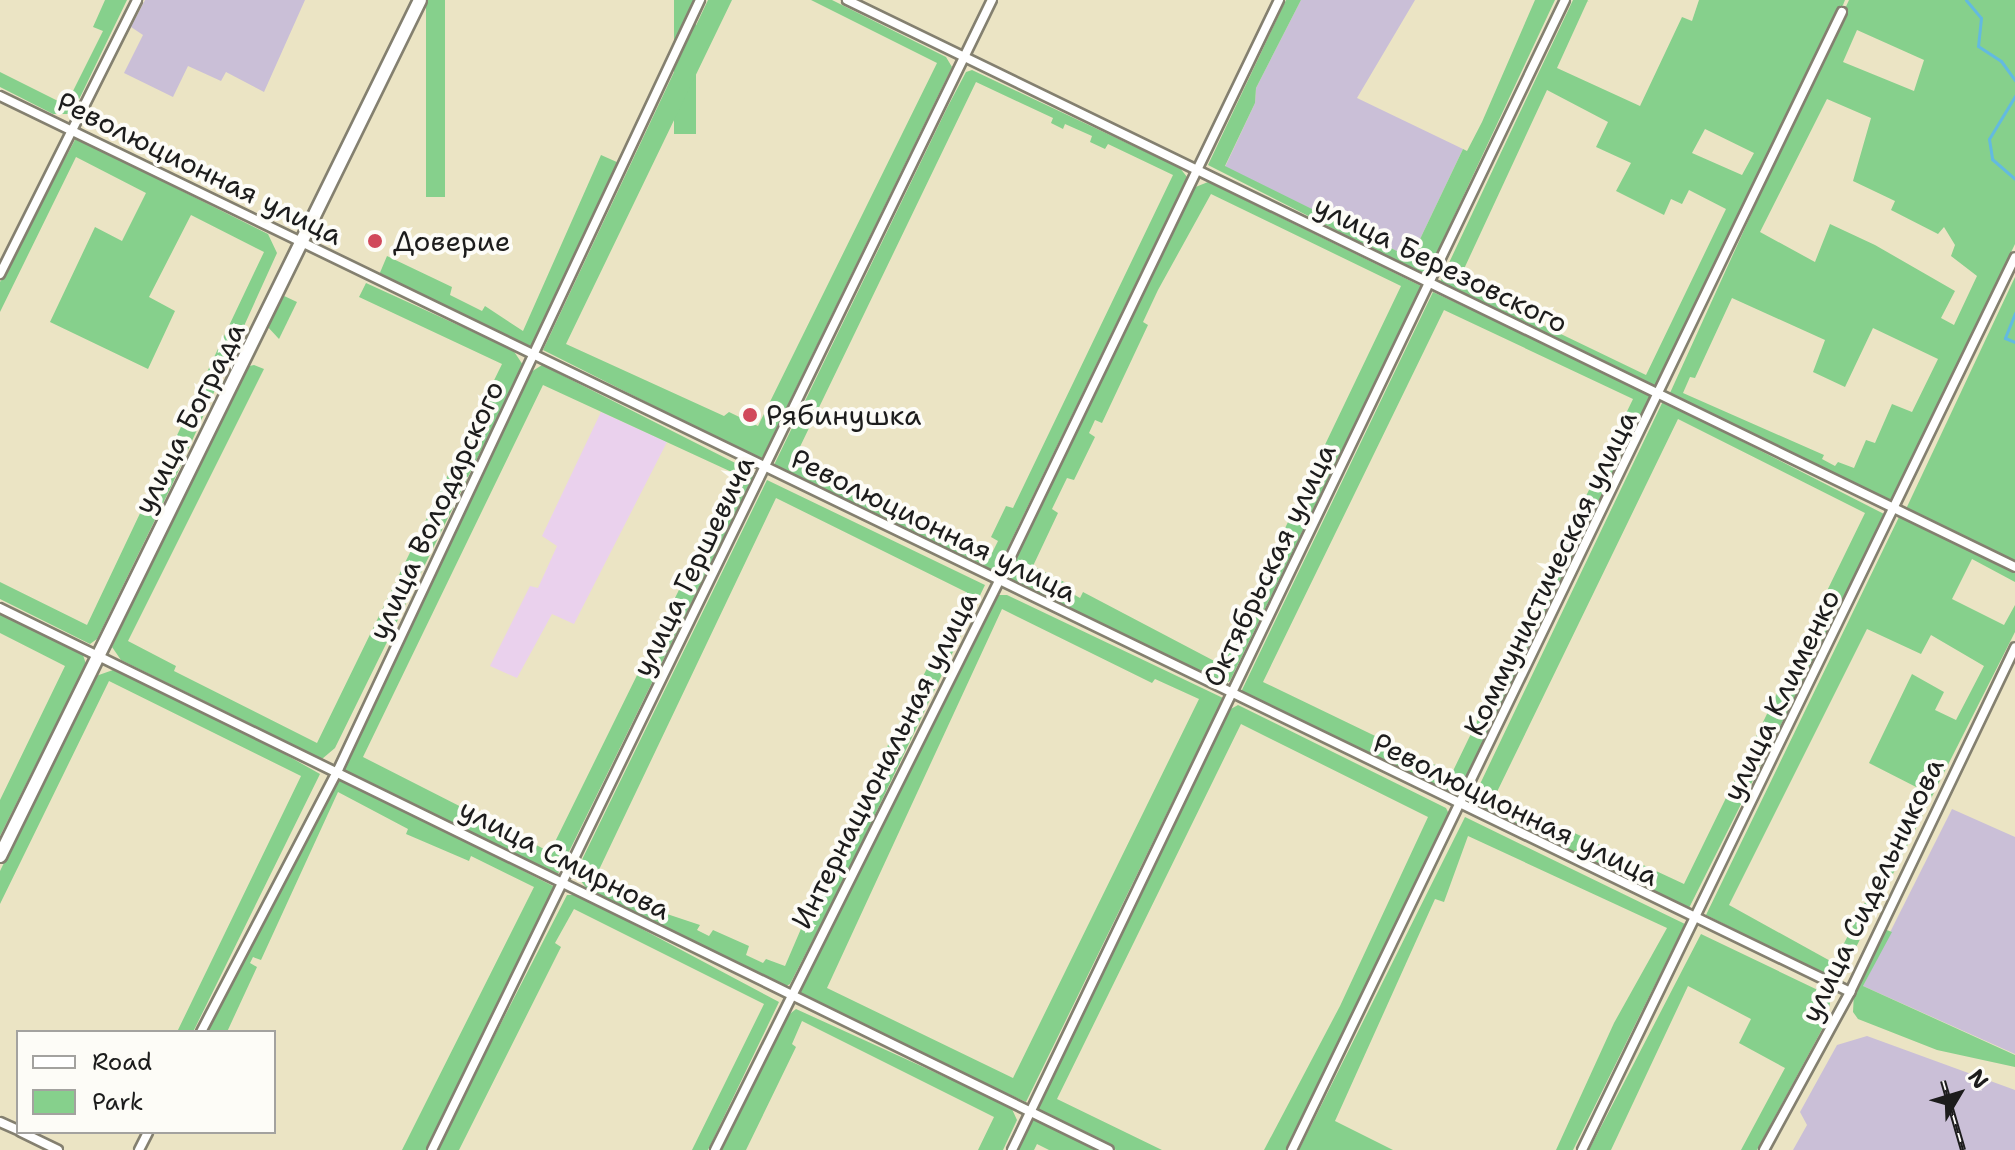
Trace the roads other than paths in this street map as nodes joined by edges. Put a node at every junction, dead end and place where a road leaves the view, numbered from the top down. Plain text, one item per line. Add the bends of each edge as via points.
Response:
1 (137, 0) edge
2 (420, 0) edge
3 (700, 0) edge
4 (847, 0) edge
5 (992, 0) edge
6 (1279, 0) edge
7 (1565, 0) edge
8 (1842, 12) dead end
9 (963, 60) junction
10 (0, 96) edge
11 (73, 129) junction
12 (1196, 170) junction
13 (303, 242) junction
14 (2015, 257) edge
15 (0, 274) edge
16 (1429, 284) junction
17 (534, 353) junction
18 (1662, 393) junction
19 (766, 467) junction
20 (1896, 510) junction
21 (2015, 567) edge
22 (999, 581) junction
23 (0, 608) edge
24 (2015, 647) edge
25 (96, 656) junction
26 (1231, 694) junction
27 (338, 770) junction
28 (1461, 807) junction
29 (0, 856) edge
30 (563, 883) junction
31 (1696, 920) junction
32 (1850, 992) junction
33 (789, 997) junction
34 (202, 1030) edge
35 (1031, 1111) junction
36 (26, 1134) edge
37 (58, 1150) edge
38 (432, 1150) edge
39 (715, 1150) edge
40 (1012, 1150) edge
41 (1109, 1150) edge
42 (1292, 1150) edge
43 (1582, 1150) edge
44 (1764, 1150) edge

1 - 11 street
2 - 13 street, улица Бограда
3 - 17 street, улица Володарского
4 - 9 street, улица Березовского
5 - 9 street, улица Гершевича
6 - 12 street, Интернациональная улица
7 - 16 street, Октябрьская улица
8 - 18 street, Коммунистическая улица
9 - 12 street, улица Березовского
9 - 19 street, улица Гершевича
10 - 11 street, Революционная улица
11 - 13 street, Революционная улица
11 - 15 street
12 - 16 street, улица Березовского
12 - 22 street, Интернациональная улица
13 - 17 street, Революционная улица
13 - 25 street, улица Бограда
14 - 20 street, улица Клименко
16 - 18 street, улица Березовского
16 - 26 street, Октябрьская улица
17 - 19 street, Революционная улица
17 - 27 street, улица Володарского
18 - 20 street, улица Березовского
18 - 28 street, Коммунистическая улица
19 - 22 street, Революционная улица
19 - 30 street, улица Гершевича
20 - 21 street, улица Березовского
20 - 31 street, улица Клименко
22 - 26 street, Революционная улица
22 - 33 street, Интернациональная улица
23 - 25 street, улица Смирнова
24 - 32 street, улица Сидельникова
25 - 27 street, улица Смирнова
25 - 29 street, улица Бограда
26 - 28 street, Революционная улица
26 - 35 street, Октябрьская улица
27 - 30 street, улица Смирнова
27 - 34 street, улица Володарского
28 - 31 street, Революционная улица
28 - 42 street, Коммунистическая улица
30 - 33 street, улица Смирнова
30 - 38 street, улица Гершевича
31 - 32 street, Революционная улица
31 - 43 street, улица Клименко
32 - 44 street, улица Сидельникова
33 - 35 street, улица Смирнова
33 - 39 street, Интернациональная улица
35 - 40 street, Октябрьская улица
35 - 41 street, улица Смирнова
36 - 37 street

